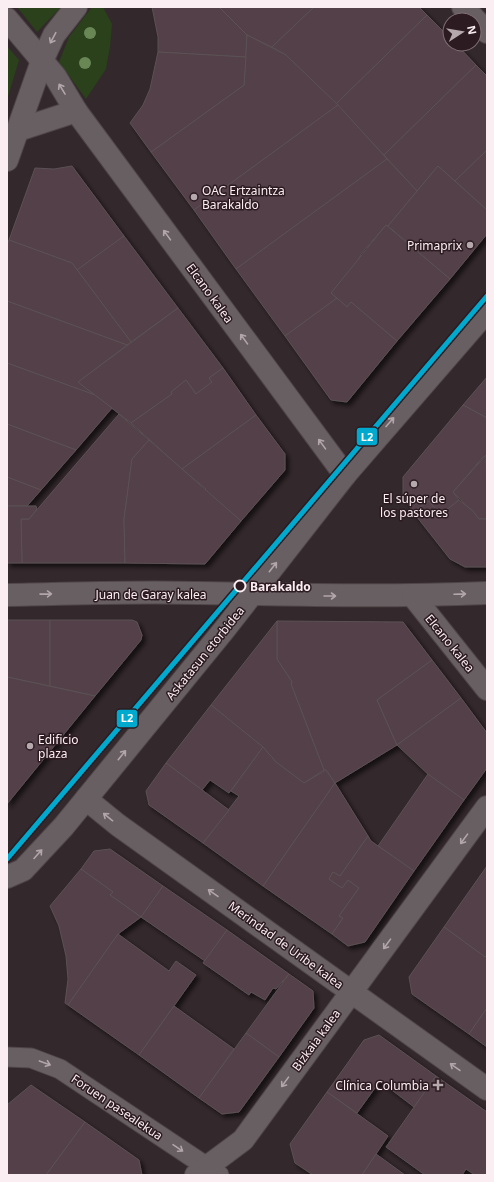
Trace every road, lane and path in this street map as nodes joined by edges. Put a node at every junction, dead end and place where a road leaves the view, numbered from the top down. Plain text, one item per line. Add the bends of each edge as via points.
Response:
1 (76, 7) edge
2 (463, 7) edge
3 (7, 19) edge
4 (487, 32) edge
5 (42, 61) junction
6 (76, 111) junction
7 (18, 130) junction
8 (7, 160) edge
9 (487, 311) edge
10 (345, 475) junction
11 (487, 593) edge
12 (7, 595) edge
13 (251, 595) junction
14 (413, 596) junction
15 (487, 689) edge
16 (86, 799) junction
17 (487, 807) edge
18 (7, 877) edge
19 (351, 993) junction
20 (7, 1057) edge
21 (487, 1089) edge
22 (207, 1172) edge

1 -> 5 street via 54,35
2 - 4 street
3 - 5 street, Elcano kalea
6 -> 5 street, Elcano kalea via 55,76
5 - 7 street
6 - 7 street
10 -> 6 street, Elcano kalea
7 - 8 street
10 -> 9 street, Askatasun etorbidea
13 -> 10 street, Askatasun etorbidea
14 -> 11 street, Juan de Garay kalea
12 -> 13 street, Juan de Garay kalea
13 -> 14 street, Juan de Garay kalea
16 -> 13 street, Askatasun etorbidea
14 - 15 street, Elcano kalea
18 -> 16 street, Askatasun etorbidea via 23,870
19 -> 16 street, Merindad de Uribe kalea via 118,825
17 -> 19 street, Bizkaia kalea
21 -> 19 street, Merindad de Uribe kalea
19 -> 22 street, Bizkaia kalea via 243,1140
20 -> 22 street, Foruen pasealekua via 31,1058 60,1068

